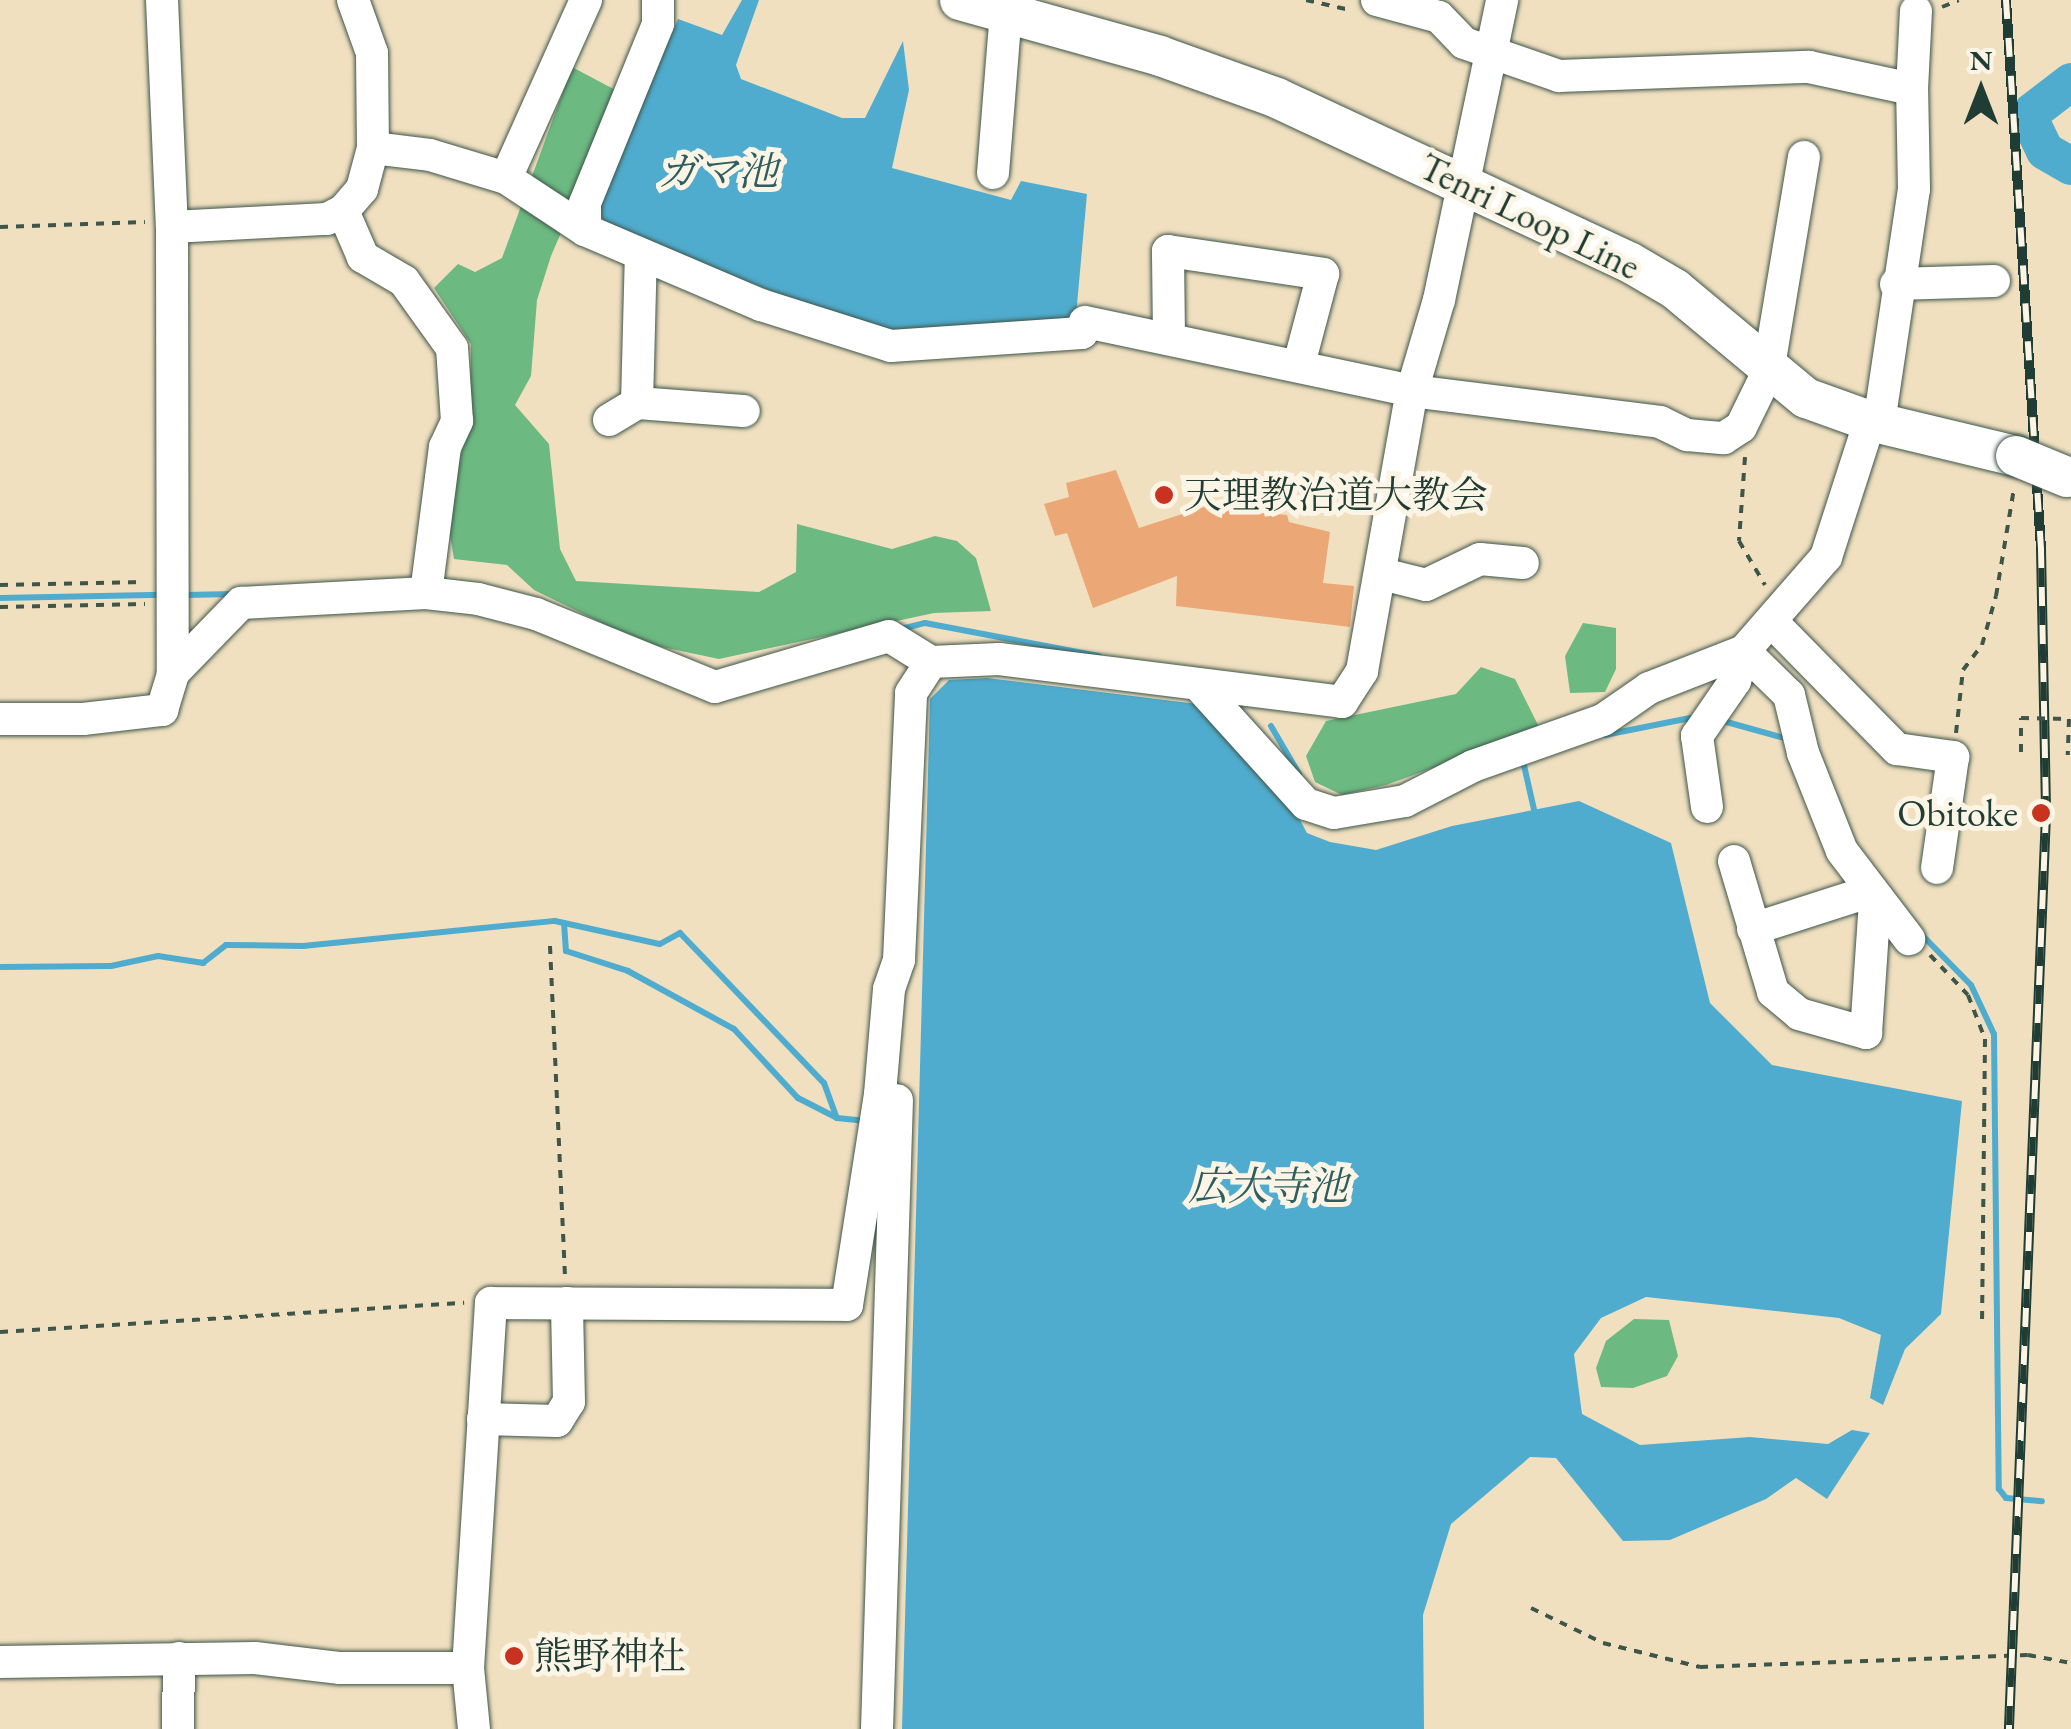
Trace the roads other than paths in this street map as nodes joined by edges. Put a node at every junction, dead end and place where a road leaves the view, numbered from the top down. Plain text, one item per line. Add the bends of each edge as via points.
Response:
1 (162, 0) edge
2 (354, 0) edge
3 (586, 0) edge
4 (960, 0) edge
5 (1377, 0) edge
6 (1502, 0) edge
7 (663, 8) edge
8 (1916, 11) dead end
9 (1006, 13) junction
10 (1492, 56) junction
11 (1912, 89) junction
12 (373, 148) junction
13 (1804, 157) dead end
14 (993, 173) dead end
15 (506, 178) junction
16 (1466, 181) junction
17 (343, 211) junction
18 (172, 224) junction
19 (585, 230) junction
20 (641, 255) junction
21 (1994, 281) dead end
22 (1896, 284) junction
23 (1169, 337) junction
24 (1299, 364) junction
25 (1768, 372) junction
26 (1412, 390) junction
27 (638, 403) junction
28 (744, 411) dead end
29 (610, 420) dead end
30 (1874, 422) junction
31 (2069, 478) edge
32 (1523, 563) dead end
33 (1382, 574) junction
34 (426, 583) junction
35 (1779, 610) junction
36 (1744, 651) junction
37 (932, 662) junction
38 (173, 673) junction
39 (1202, 689) junction
40 (0, 719) edge
41 (1707, 807) dead end
42 (1734, 861) dead end
43 (1937, 868) dead end
44 (1872, 897) junction
45 (1754, 928) junction
46 (1909, 939) road end
47 (899, 960) junction
48 (567, 1302) junction
49 (483, 1419) junction
50 (179, 1658) junction
51 (0, 1662) edge
52 (468, 1668) junction
53 (178, 1729) edge
54 (474, 1729) edge
55 (877, 1729) edge

1 - 18 street
2 - 12 street via 372,53
3 - 15 street
4 - 9 main road, Tenri Loop Line
5 - 10 street via 1439,17 1464,43
6 - 10 street
7 - 19 street via 584,203
8 - 11 street
9 - 14 street
9 - 16 main road, Tenri Loop Line via 1278,98
10 - 11 street via 1559,76 1809,66
10 - 16 street
11 - 22 street via 1914,188
12 - 15 street via 430,155
12 - 17 street via 362,189
13 - 25 street
15 - 19 street
16 - 25 main road, Tenri Loop Line via 1675,289
16 - 26 street
17 - 18 street via 326,219
17 - 34 street via 363,257 404,281 452,348 457,421 444,448
18 - 38 street
19 - 20 street
20 - 23 street via 761,306 891,346 1082,333 1085,322
20 - 27 street
21 - 22 street
22 - 30 street
23 - 24 street
23 - 24 street via 1168,251 1323,274
24 - 26 street
25 - 26 street via 1741,427 1724,438 1687,435 1660,422
25 - 30 main road, Tenri Loop Line via 1806,398
26 - 33 street
27 - 28 street
27 - 29 street
30 - 31 main road, Tenri Loop Line, bridge via 2016,456
30 - 35 street via 1826,558
32 - 33 street via 1480,559 1426,586
33 - 39 street via 1362,671 1342,702
34 - 37 street via 536,614 715,686 888,636
34 - 38 street via 241,602
35 - 36 street
35 - 43 street via 1897,750 1953,757
36 - 39 street via 1648,688 1603,720 1473,766 1405,800 1334,813 1306,804
36 - 41 street via 1697,736
36 - 44 street via 1789,695 1842,851
37 - 39 street via 999,659
37 - 47 street via 911,693
38 - 40 street via 162,710 83,720
42 - 45 street
44 - 45 street
44 - 45 street via 1866,1033 1799,1014 1773,992
44 - 46 street
47 - 48 street via 889,990 878,1112 847,1305
47 - 55 street
48 - 49 street via 491,1302
48 - 49 street via 568,1402 556,1420
49 - 52 street
50 - 51 street
50 - 52 street
50 - 53 street
52 - 54 street

